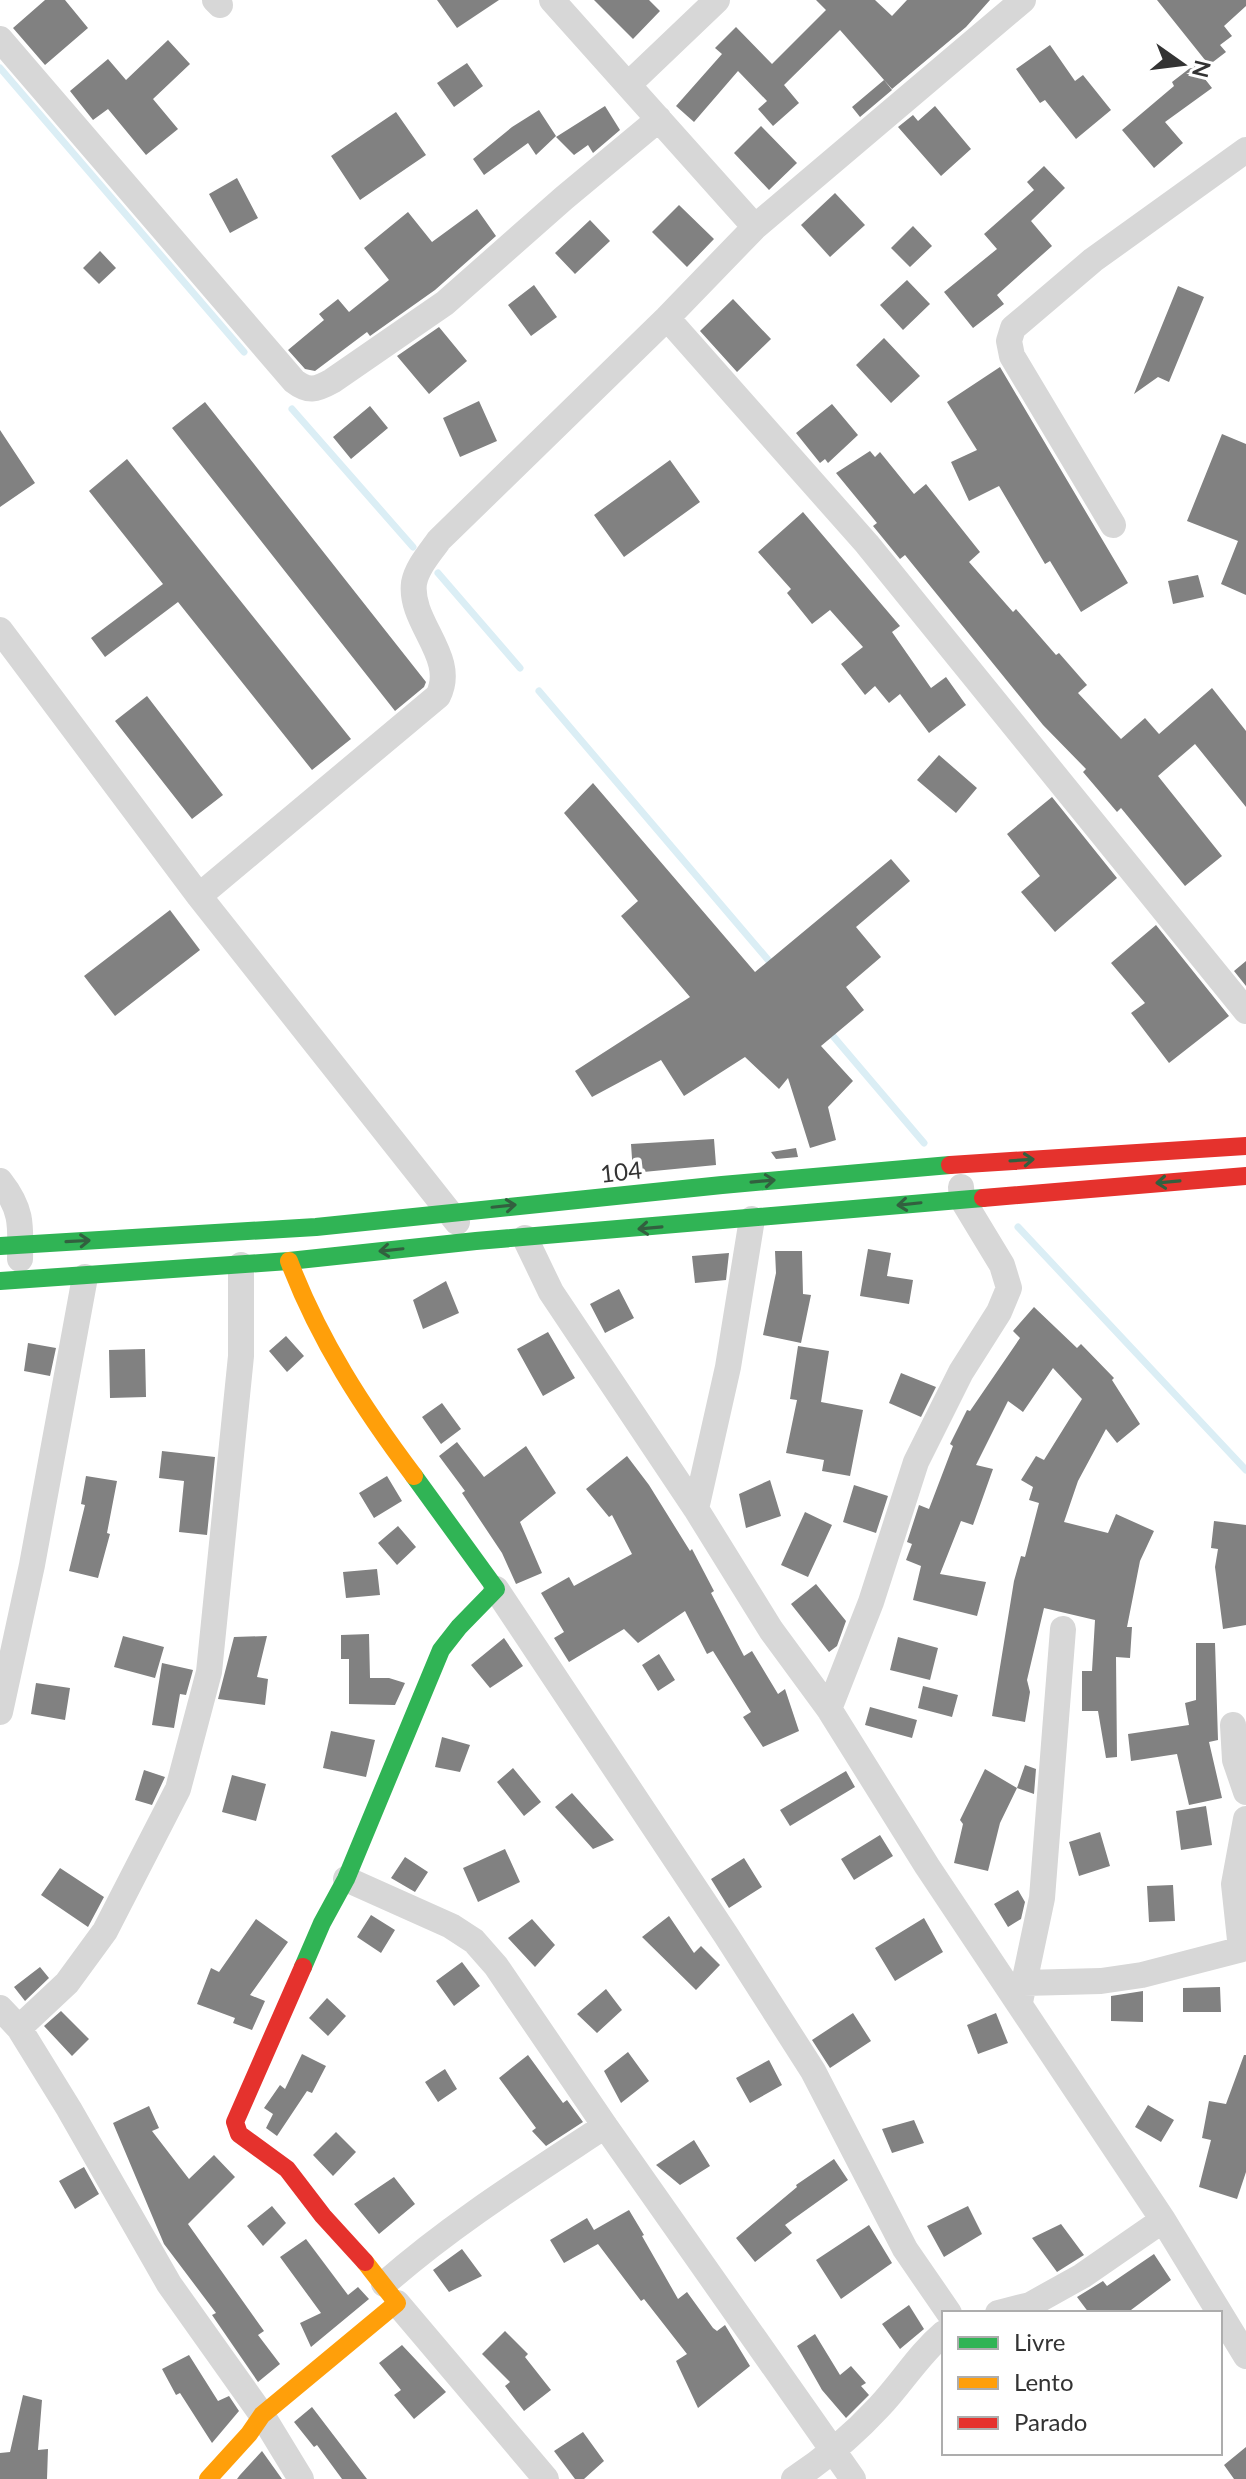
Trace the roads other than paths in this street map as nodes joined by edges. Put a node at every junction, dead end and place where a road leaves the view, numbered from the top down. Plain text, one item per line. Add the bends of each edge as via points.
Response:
1 (552, 0) edge
2 (717, 0) edge
3 (1023, 0) edge
4 (0, 39) edge
5 (629, 84) junction
6 (659, 119) junction
7 (1246, 150) edge
8 (755, 227) junction
9 (667, 318) junction
10 (1113, 525) dead end
11 (0, 630) edge
12 (199, 896) junction
13 (1246, 1011) edge
14 (1246, 1146) edge
15 (957, 1164) junction
16 (1246, 1176) edge
17 (0, 1181) edge
18 (962, 1199) junction
19 (447, 1212) junction
20 (752, 1219) junction
21 (525, 1238) junction
22 (476, 1241) junction
23 (10, 1245) edge
24 (289, 1261) junction
25 (241, 1265) junction
26 (85, 1277) junction
27 (10, 1280) edge
28 (696, 1509) junction
29 (496, 1589) junction
30 (1063, 1629) dead end
31 (829, 1709) junction
32 (0, 1712) edge
33 (1233, 1725) dead end
34 (1246, 1792) edge
35 (1246, 1819) edge
36 (346, 1879) junction
37 (1244, 1948) edge
38 (1022, 1992) junction
39 (0, 2008) edge
40 (19, 2028) junction
41 (605, 2126) junction
42 (1163, 2220) junction
43 (390, 2293) junction
44 (948, 2311) edge
45 (1006, 2311) edge
46 (942, 2335) edge
47 (1242, 2337) edge
48 (262, 2415) junction
49 (833, 2453) junction
50 (208, 2479) edge
51 (301, 2479) edge
52 (546, 2479) edge
53 (794, 2479) edge
54 (853, 2479) edge

1 - 5 street
2 - 5 street
3 - 8 street
4 - 6 street via 306,390 332,381 445,303
5 - 6 street
6 - 8 street
7 - 10 street via 1093,260 1013,328 1012,356
8 - 9 street
9 - 12 street via 439,540 419,570 414,595 439,657 443,678 438,696
9 - 13 street via 867,544
11 - 12 street
12 - 19 street
15 -> 14 street, 104
15 - 18 street
19 -> 15 street, 104
16 -> 18 street
17 - 23 street via 18,1212
18 -> 20 street
18 - 31 street via 1002,1265 1009,1288 916,1462 871,1602
19 - 22 street
23 -> 19 street, 104 via 316,1227
20 -> 21 street
20 - 28 street via 728,1367
21 - 22 street
21 - 28 street via 551,1292
22 -> 24 street
23 - 27 street
24 - 25 street
24 - 29 street via 339,1373
25 - 26 street
25 - 40 street via 241,1356 209,1672 178,1789 105,1931 67,1983
26 - 27 street
26 - 32 street
28 - 31 street via 771,1630
29 - 36 street via 441,1650
29 - 44 street via 813,2071 905,2249
30 - 38 street via 1042,1898
31 - 38 street via 927,1866
33 - 34 street via 1235,1760
35 - 37 street via 1234,1884
36 - 41 street via 474,1941
36 - 43 street via 235,2122 239,2134 287,2169
37 - 38 street via 1142,1975
38 - 42 street
39 - 40 street
40 - 48 street via 169,2284
41 - 43 street via 420,2252
41 - 49 street
42 - 45 street via 1069,2283 1030,2305
42 - 47 street
43 - 48 street
43 - 52 street
46 - 49 street
48 - 50 street
48 - 51 street
49 - 53 street
49 - 54 street

